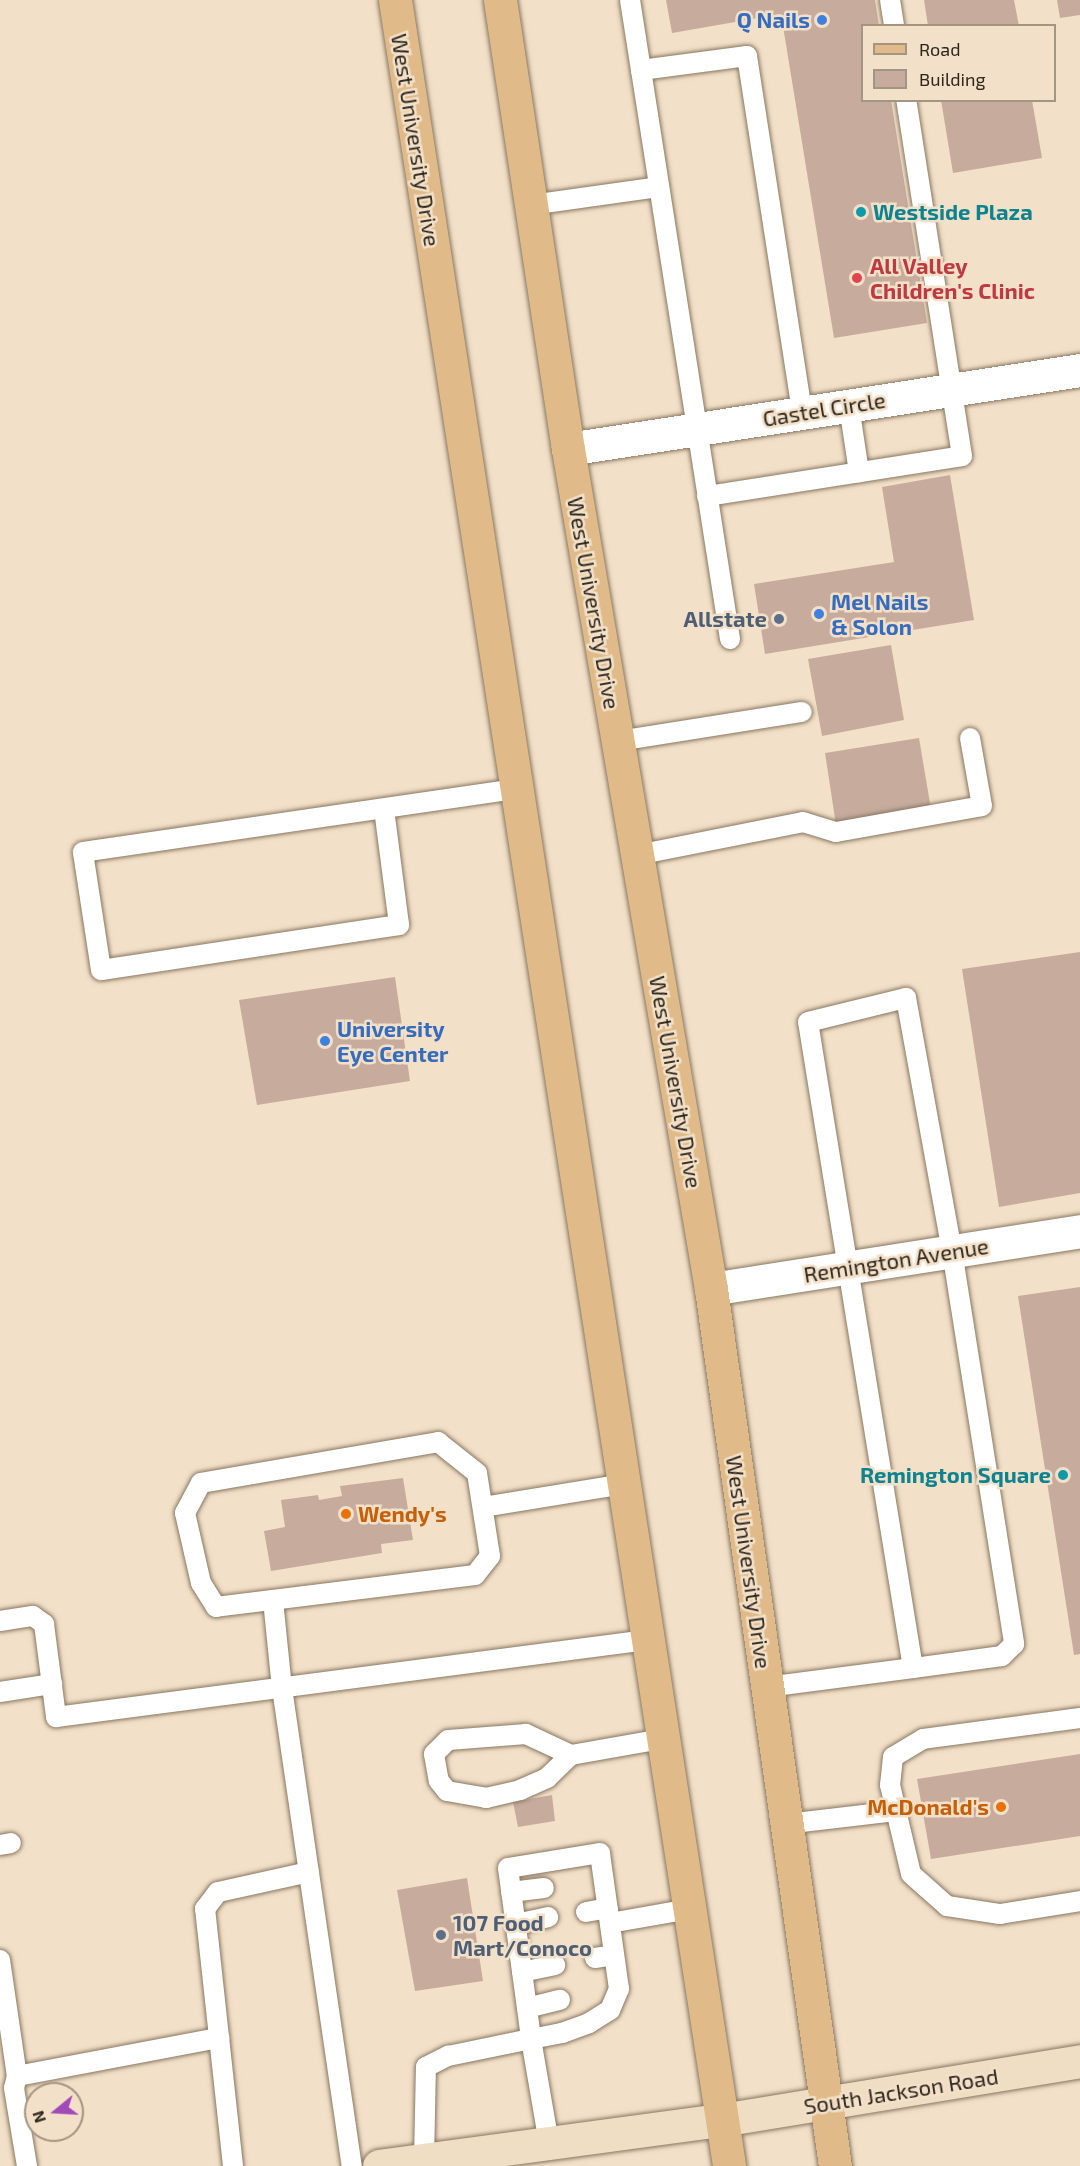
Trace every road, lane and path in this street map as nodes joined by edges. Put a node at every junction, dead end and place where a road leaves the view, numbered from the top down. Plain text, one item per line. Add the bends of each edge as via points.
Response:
1 (395, 0) edge
2 (500, 0) edge
3 (630, 0) edge
4 (890, 0) edge
5 (894, 24) edge
6 (641, 70) junction
7 (906, 102) edge
8 (659, 188) junction
9 (531, 205) junction
10 (1080, 370) edge
11 (952, 390) junction
12 (849, 406) junction
13 (802, 413) junction
14 (696, 429) junction
15 (568, 449) junction
16 (860, 472) junction
17 (707, 496) junction
18 (730, 639) dead end
19 (802, 712) dead end
20 (970, 738) dead end
21 (618, 741) junction
22 (516, 789) junction
23 (384, 809) junction
24 (637, 855) junction
25 (1080, 1231) edge
26 (952, 1251) junction
27 (848, 1268) junction
28 (711, 1289) junction
29 (624, 1484) junction
30 (483, 1507) junction
31 (273, 1600) junction
32 (0, 1621) edge
33 (647, 1640) junction
34 (913, 1668) junction
35 (52, 1684) junction
36 (767, 1687) junction
37 (282, 1688) junction
38 (0, 1692) edge
39 (1080, 1718) edge
40 (663, 1739) junction
41 (571, 1755) junction
42 (896, 1811) junction
43 (786, 1824) junction
44 (309, 1872) junction
45 (544, 1888) dead end
46 (511, 1892) junction
47 (1080, 1901) edge
48 (689, 1909) junction
49 (586, 1912) dead end
50 (609, 1916) junction
51 (548, 1917) dead end
52 (516, 1924) junction
53 (614, 1955) junction
54 (595, 1958) dead end
55 (0, 1960) edge
56 (555, 1965) dead end
57 (522, 1972) junction
58 (560, 2000) dead end
59 (527, 2008) junction
60 (219, 2038) junction
61 (531, 2039) junction
62 (1080, 2061) edge
63 (10, 2084) edge
64 (825, 2103) junction
65 (721, 2120) junction
66 (549, 2143) junction
67 (424, 2160) junction
68 (27, 2166) edge
69 (233, 2166) edge
70 (352, 2166) edge
71 (380, 2166) edge
72 (729, 2166) edge
73 (835, 2166) edge

1 - 22 main road, West University Drive
2 - 9 main road, West University Drive
3 - 6 lane
4 - 5 lane
6 - 8 lane
6 - 13 lane via 747,56
7 - 11 lane
8 - 9 lane
8 - 14 lane
9 - 15 main road, West University Drive
10 - 11 street, Gastel Circle
11 - 12 street, Gastel Circle
11 - 16 lane via 962,456
12 - 13 street, Gastel Circle
12 - 16 lane
13 - 14 street, Gastel Circle
14 - 15 street, Gastel Circle
14 - 17 lane
15 - 21 main road, West University Drive
16 - 17 lane
17 - 18 lane
19 - 21 lane
20 - 24 lane via 982,806 836,832 803,822
21 - 24 main road, West University Drive
22 - 23 lane
22 - 29 main road, West University Drive
23 - 23 lane via 83,852 101,970 399,925
24 - 28 main road, West University Drive
25 - 26 street, Remington Avenue
26 - 27 street, Remington Avenue
26 - 27 lane via 906,998 808,1022
26 - 34 lane via 1014,1644 1002,1656
27 - 28 street, Remington Avenue
27 - 34 lane
28 - 36 main road, West University Drive
29 - 30 lane
29 - 33 main road, West University Drive
30 - 31 lane via 490,1556 475,1575
30 - 31 lane via 477,1473 438,1442 201,1483 185,1513 201,1582 216,1607
31 - 37 lane
32 - 35 lane via 33,1616 44,1624
33 - 37 lane
33 - 40 main road, West University Drive
34 - 36 lane
35 - 37 lane via 56,1717
35 - 38 lane
36 - 43 main road, West University Drive
37 - 44 lane
39 - 42 lane via 922,1739 893,1756 890,1785
40 - 41 lane
40 - 48 main road, West University Drive
41 - 41 lane via 547,1778 486,1798 447,1791 439,1781 434,1754 448,1740 526,1734
42 - 43 lane
42 - 47 lane via 911,1874 947,1906 1000,1914
43 - 64 main road, West University Drive
44 - 60 lane via 218,1892 205,1909
44 - 70 lane
45 - 46 lane
46 - 50 lane via 508,1868 600,1853 594,1881
46 - 52 lane
48 - 50 lane
48 - 65 main road, West University Drive
49 - 50 lane
50 - 53 lane
51 - 52 lane
52 - 57 lane
53 - 54 lane
53 - 61 lane via 610,2010 562,2033
55 - 63 lane
56 - 57 lane
57 - 59 lane
58 - 59 lane
59 - 61 lane
60 - 63 lane
60 - 69 lane
61 - 66 lane
61 - 67 lane via 448,2056 426,2067
62 - 64 main road, South Jackson Road
63 - 68 lane
64 - 65 main road, South Jackson Road
64 - 73 main road, West University Drive
65 - 66 main road, South Jackson Road
65 - 72 main road, West University Drive
66 - 67 main road, South Jackson Road
67 - 71 main road, South Jackson Road

